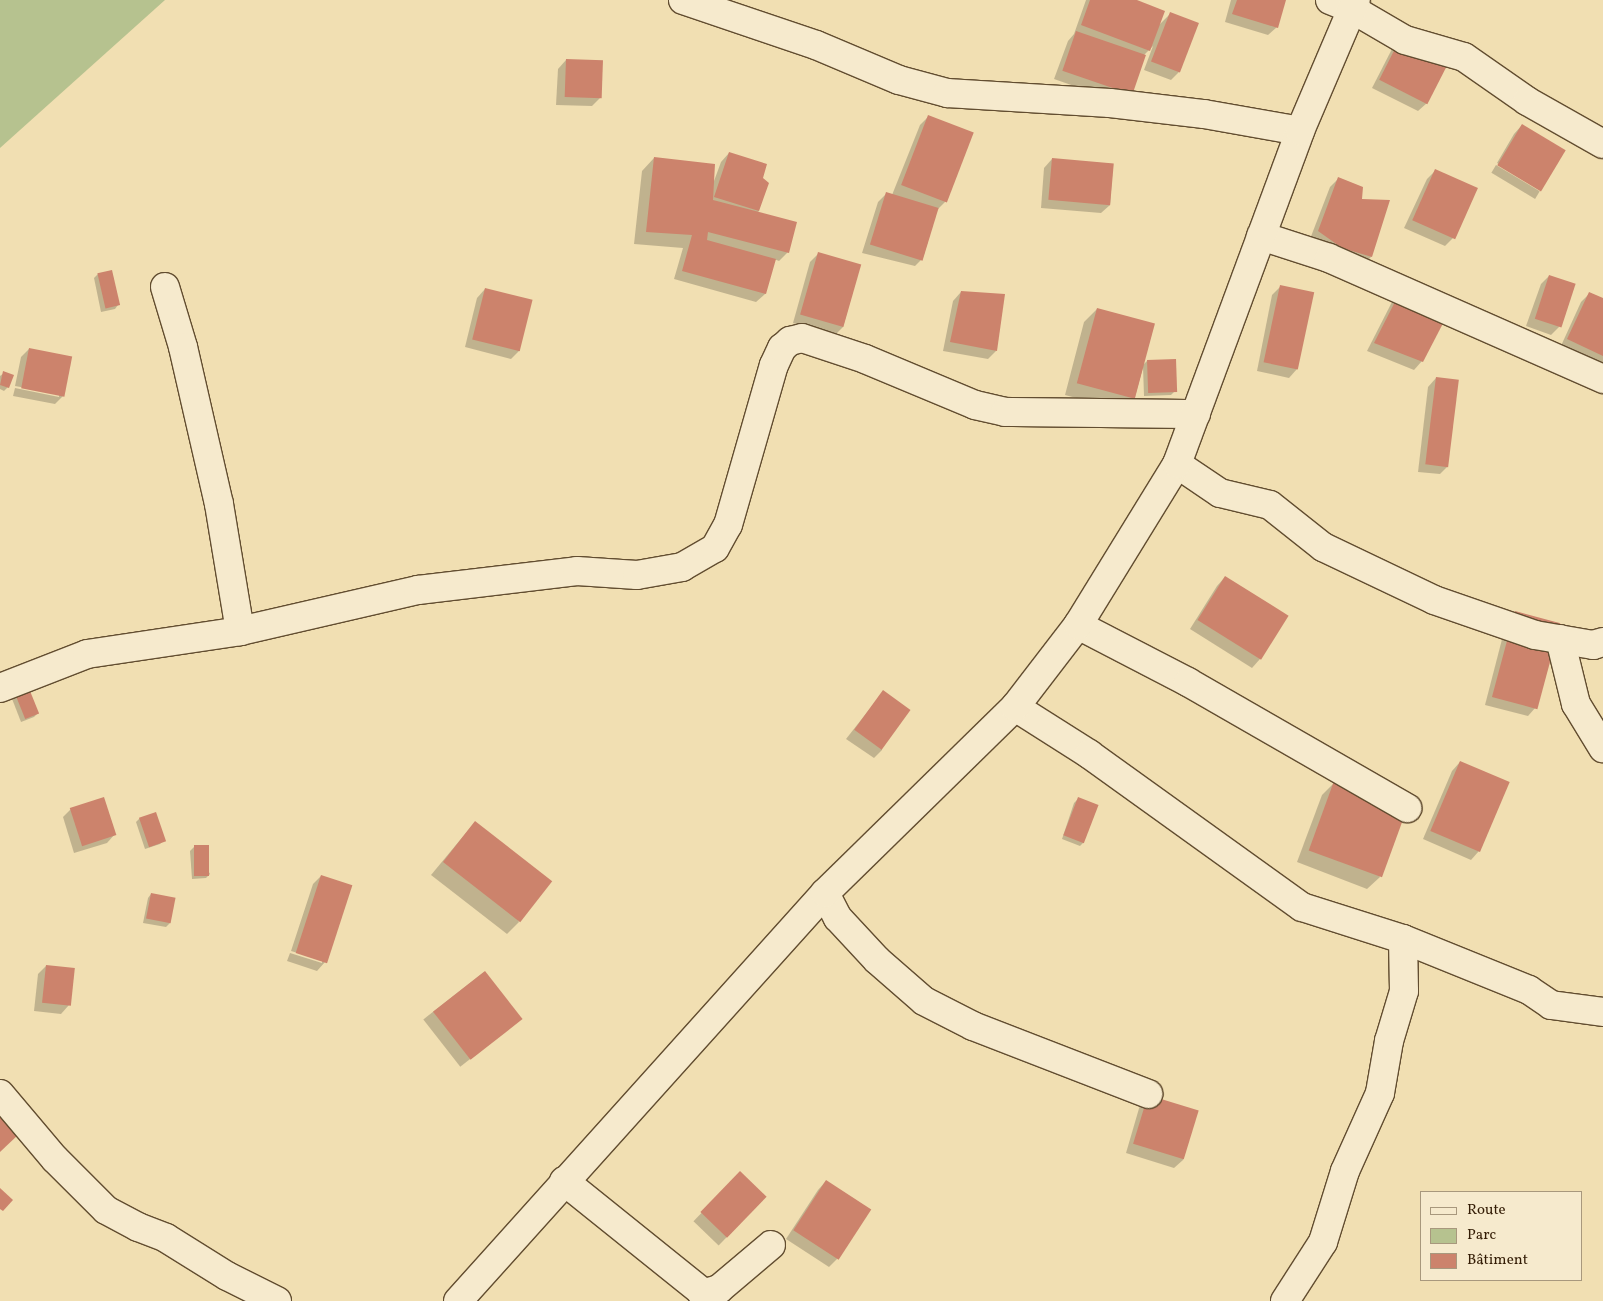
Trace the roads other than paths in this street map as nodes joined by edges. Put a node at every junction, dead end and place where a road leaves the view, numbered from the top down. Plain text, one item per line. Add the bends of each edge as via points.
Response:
1 (683, 0) edge
2 (1346, 3) edge
3 (1300, 131) junction
4 (1603, 144) edge
5 (1261, 236) junction
6 (166, 287) dead end
7 (1603, 379) edge
8 (1196, 414) junction
9 (1177, 464) junction
10 (1078, 625) junction
11 (240, 631) junction
12 (1560, 639) junction
13 (1603, 642) edge
14 (0, 688) edge
15 (1015, 707) junction
16 (1603, 748) edge
17 (1407, 808) dead end
18 (825, 893) junction
19 (1403, 939) junction
20 (1603, 1012) edge
21 (0, 1094) edge
22 (1148, 1094) dead end
23 (564, 1181) junction
24 (771, 1245) dead end
25 (708, 1297) edge
26 (277, 1301) edge
27 (458, 1301) edge
28 (1285, 1301) edge

1 - 3 street via 816,45 899,80 947,92 1110,102
2 - 3 street
2 - 4 street via 1406,40 1464,56 1527,101
3 - 5 street
5 - 7 street via 1329,258
5 - 8 street
6 - 11 street via 219,504
8 - 9 street
8 - 11 street via 1004,412 802,338 790,341 782,348 774,365 728,526 715,548 682,567 637,575 577,571 418,590
9 - 10 street
9 - 12 street via 1220,493 1270,505 1323,547 1434,600 1536,635
10 - 15 street
10 - 17 street via 1188,682
11 - 14 street via 87,654
12 - 13 street via 1593,645
12 - 16 street via 1576,704
15 - 18 street
15 - 19 street via 1089,754 1302,907
18 - 22 street via 838,918 924,1001 973,1026
18 - 23 street
19 - 20 street via 1529,990 1551,1005
19 - 28 street via 1404,991 1389,1041 1380,1092 1345,1171 1324,1242
21 - 26 street via 55,1158 106,1210 166,1238 227,1276
23 - 25 street
23 - 27 street
24 - 25 street

